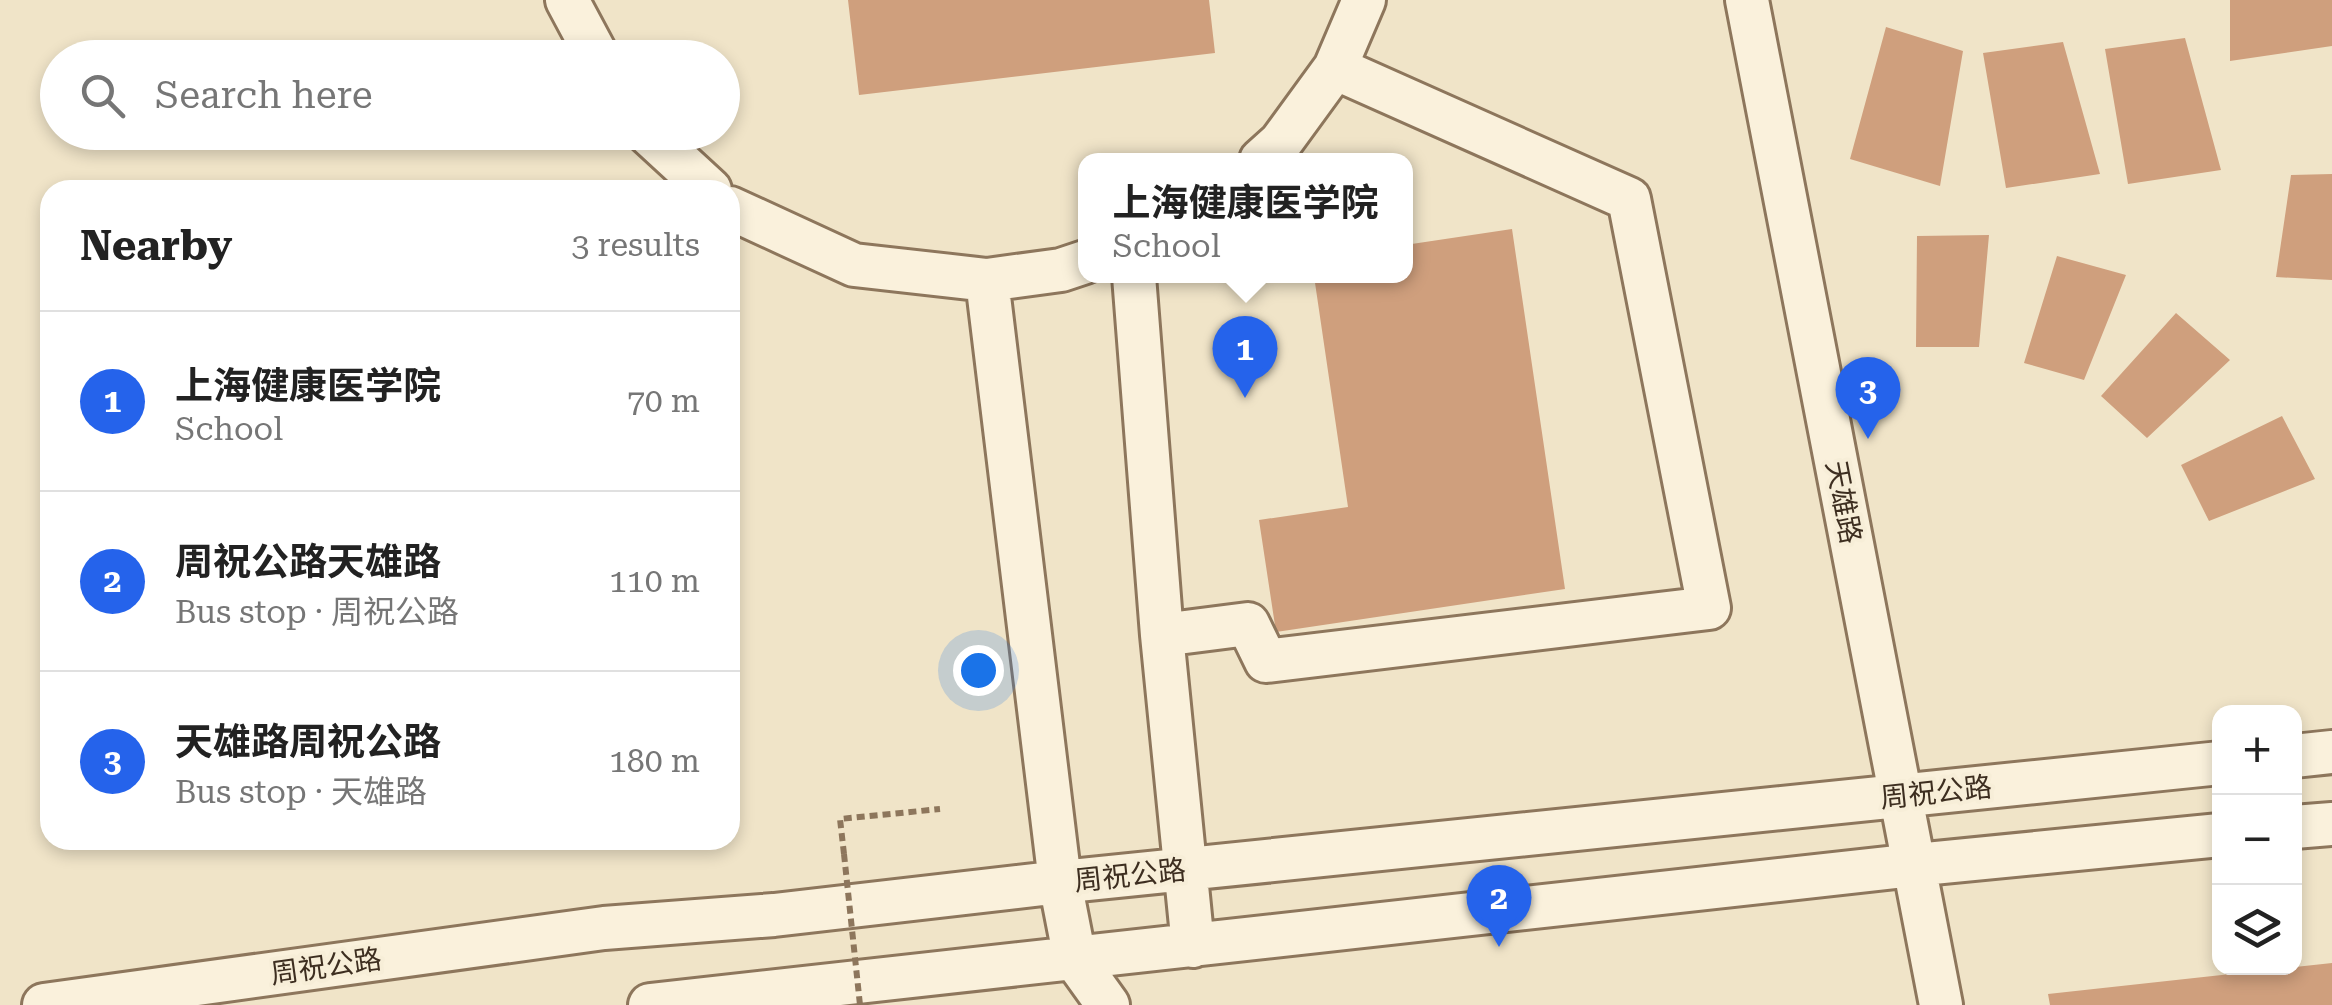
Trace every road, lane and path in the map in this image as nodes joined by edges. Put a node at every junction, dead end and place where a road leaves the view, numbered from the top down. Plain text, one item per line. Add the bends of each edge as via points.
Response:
1 (567, 0) edge
2 (1364, 0) edge
3 (1747, 0) edge
4 (588, 40) edge
5 (1335, 68) junction
6 (667, 150) edge
7 (1268, 153) edge
8 (699, 180) edge
9 (740, 213) edge
10 (1078, 264) edge
11 (987, 280) junction
12 (1135, 283) edge
13 (1162, 635) junction
14 (2332, 752) edge
15 (2302, 755) edge
16 (2212, 764) edge
17 (1902, 796) junction
18 (940, 810) dead end
19 (2332, 824) edge
20 (2302, 827) edge
21 (2212, 836) edge
22 (1914, 864) junction
23 (1187, 868) junction
24 (1060, 882) junction
25 (1193, 946) junction
26 (1074, 959) junction
27 (44, 1005) edge
28 (650, 1005) edge
29 (860, 1005) edge
30 (1108, 1005) edge
31 (1941, 1005) edge

1 - 4 street
2 - 5 street
3 - 17 street, 天雄路
5 - 7 street
5 - 13 street via 1629,199 1709,608 1266,661 1248,624
6 - 8 street
9 - 11 street via 854,265
10 - 11 street
11 - 24 street
12 - 13 street
13 - 23 street
14 - 15 street
16 - 17 street, 周祝公路
17 - 22 street, 天雄路
17 - 23 street, 周祝公路
18 - 29 path, bridge via 840,819
19 - 20 street
21 - 22 street
22 - 25 street
22 - 31 street, 天雄路
23 - 24 street, 周祝公路
23 - 25 street
24 - 26 street
24 - 27 street, 周祝公路 via 604,928
25 - 26 street
26 - 28 street
26 - 30 street

